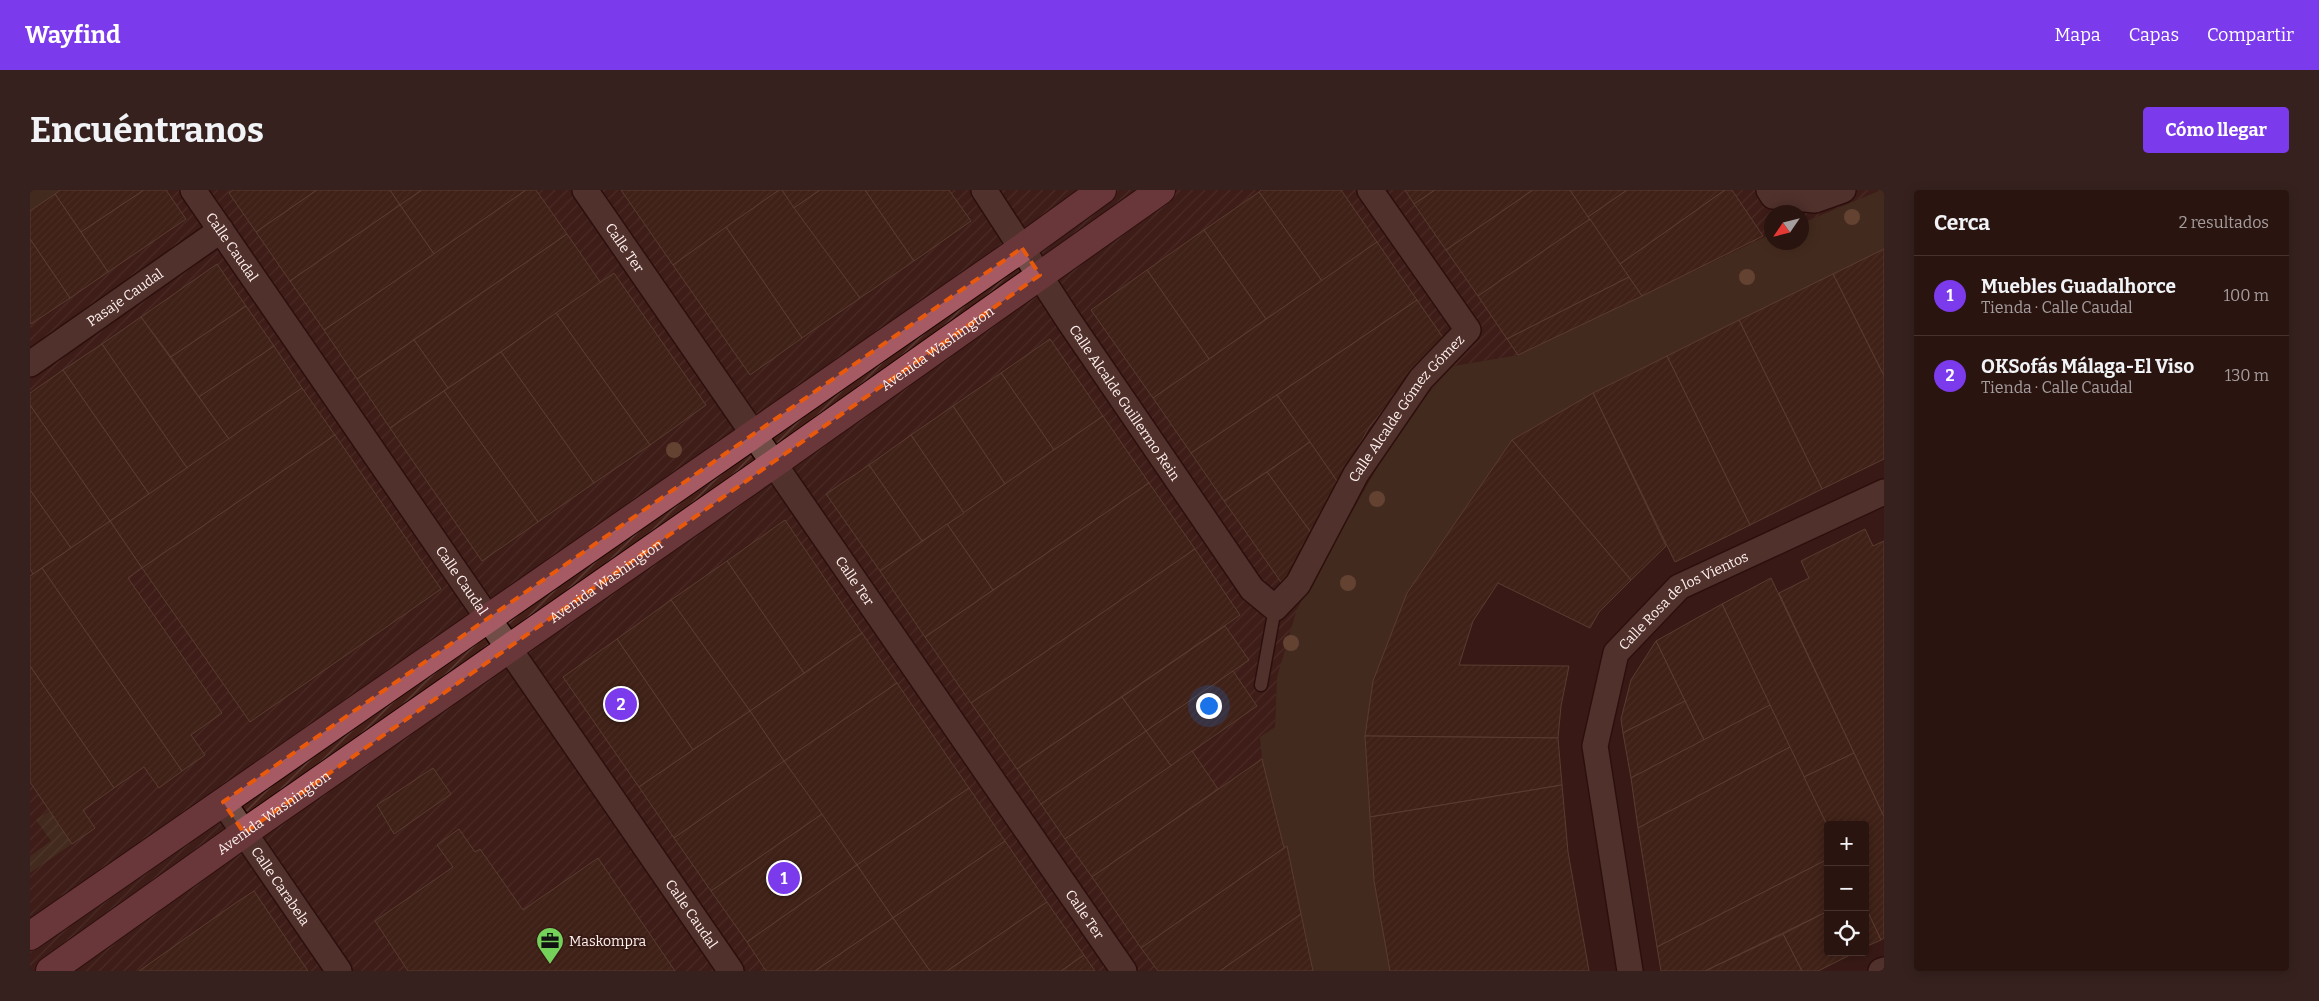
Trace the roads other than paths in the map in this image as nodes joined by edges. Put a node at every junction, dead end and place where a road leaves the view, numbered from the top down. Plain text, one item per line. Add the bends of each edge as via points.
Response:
1 (193, 190) edge
2 (585, 190) edge
3 (984, 190) edge
4 (1102, 190) edge
5 (1161, 190) edge
6 (1370, 190) edge
7 (1769, 190) edge
8 (1843, 190) edge
9 (221, 230) junction
10 (1022, 248) junction
11 (1040, 275) junction
12 (30, 364) edge
13 (754, 434) junction
14 (775, 463) junction
15 (1884, 492) edge
16 (1275, 608) junction
17 (489, 618) junction
18 (509, 648) junction
19 (1261, 684) dead end
20 (223, 802) junction
21 (244, 833) junction
22 (30, 936) edge
23 (50, 971) edge
24 (339, 971) edge
25 (731, 971) edge
26 (1124, 971) edge
27 (1630, 971) edge

1 - 9 street, Calle Caudal
2 - 13 street, Calle Ter
3 - 10 street, Calle Alcalde Guillermo Rein
4 - 10 main road
5 - 11 main road, Avenida Washington
6 - 16 street, Calle Alcalde Gómez Gómez via 1468,330 1421,379 1356,474 1298,584
7 - 8 street via 1773,196 1815,200
9 - 12 street, Pasaje Caudal
9 - 17 street, Calle Caudal
10 - 11 street, Calle Alcalde Guillermo Rein
10 - 13 main road
11 - 14 main road, Avenida Washington
11 - 16 street, Calle Alcalde Guillermo Rein via 1252,589
13 - 14 street, Calle Ter
13 - 17 main road
14 - 18 main road, Avenida Washington
14 - 26 street, Calle Ter
15 - 27 street, Calle Rosa de los Vientos via 1680,587 1616,653 1594,746
16 - 19 lane
17 - 18 street, Calle Caudal
17 - 20 main road
18 - 21 main road, Avenida Washington
18 - 25 street, Calle Caudal
20 - 21 street, Calle Carabela
20 - 22 main road
21 - 23 main road, Avenida Washington
21 - 24 street, Calle Carabela

